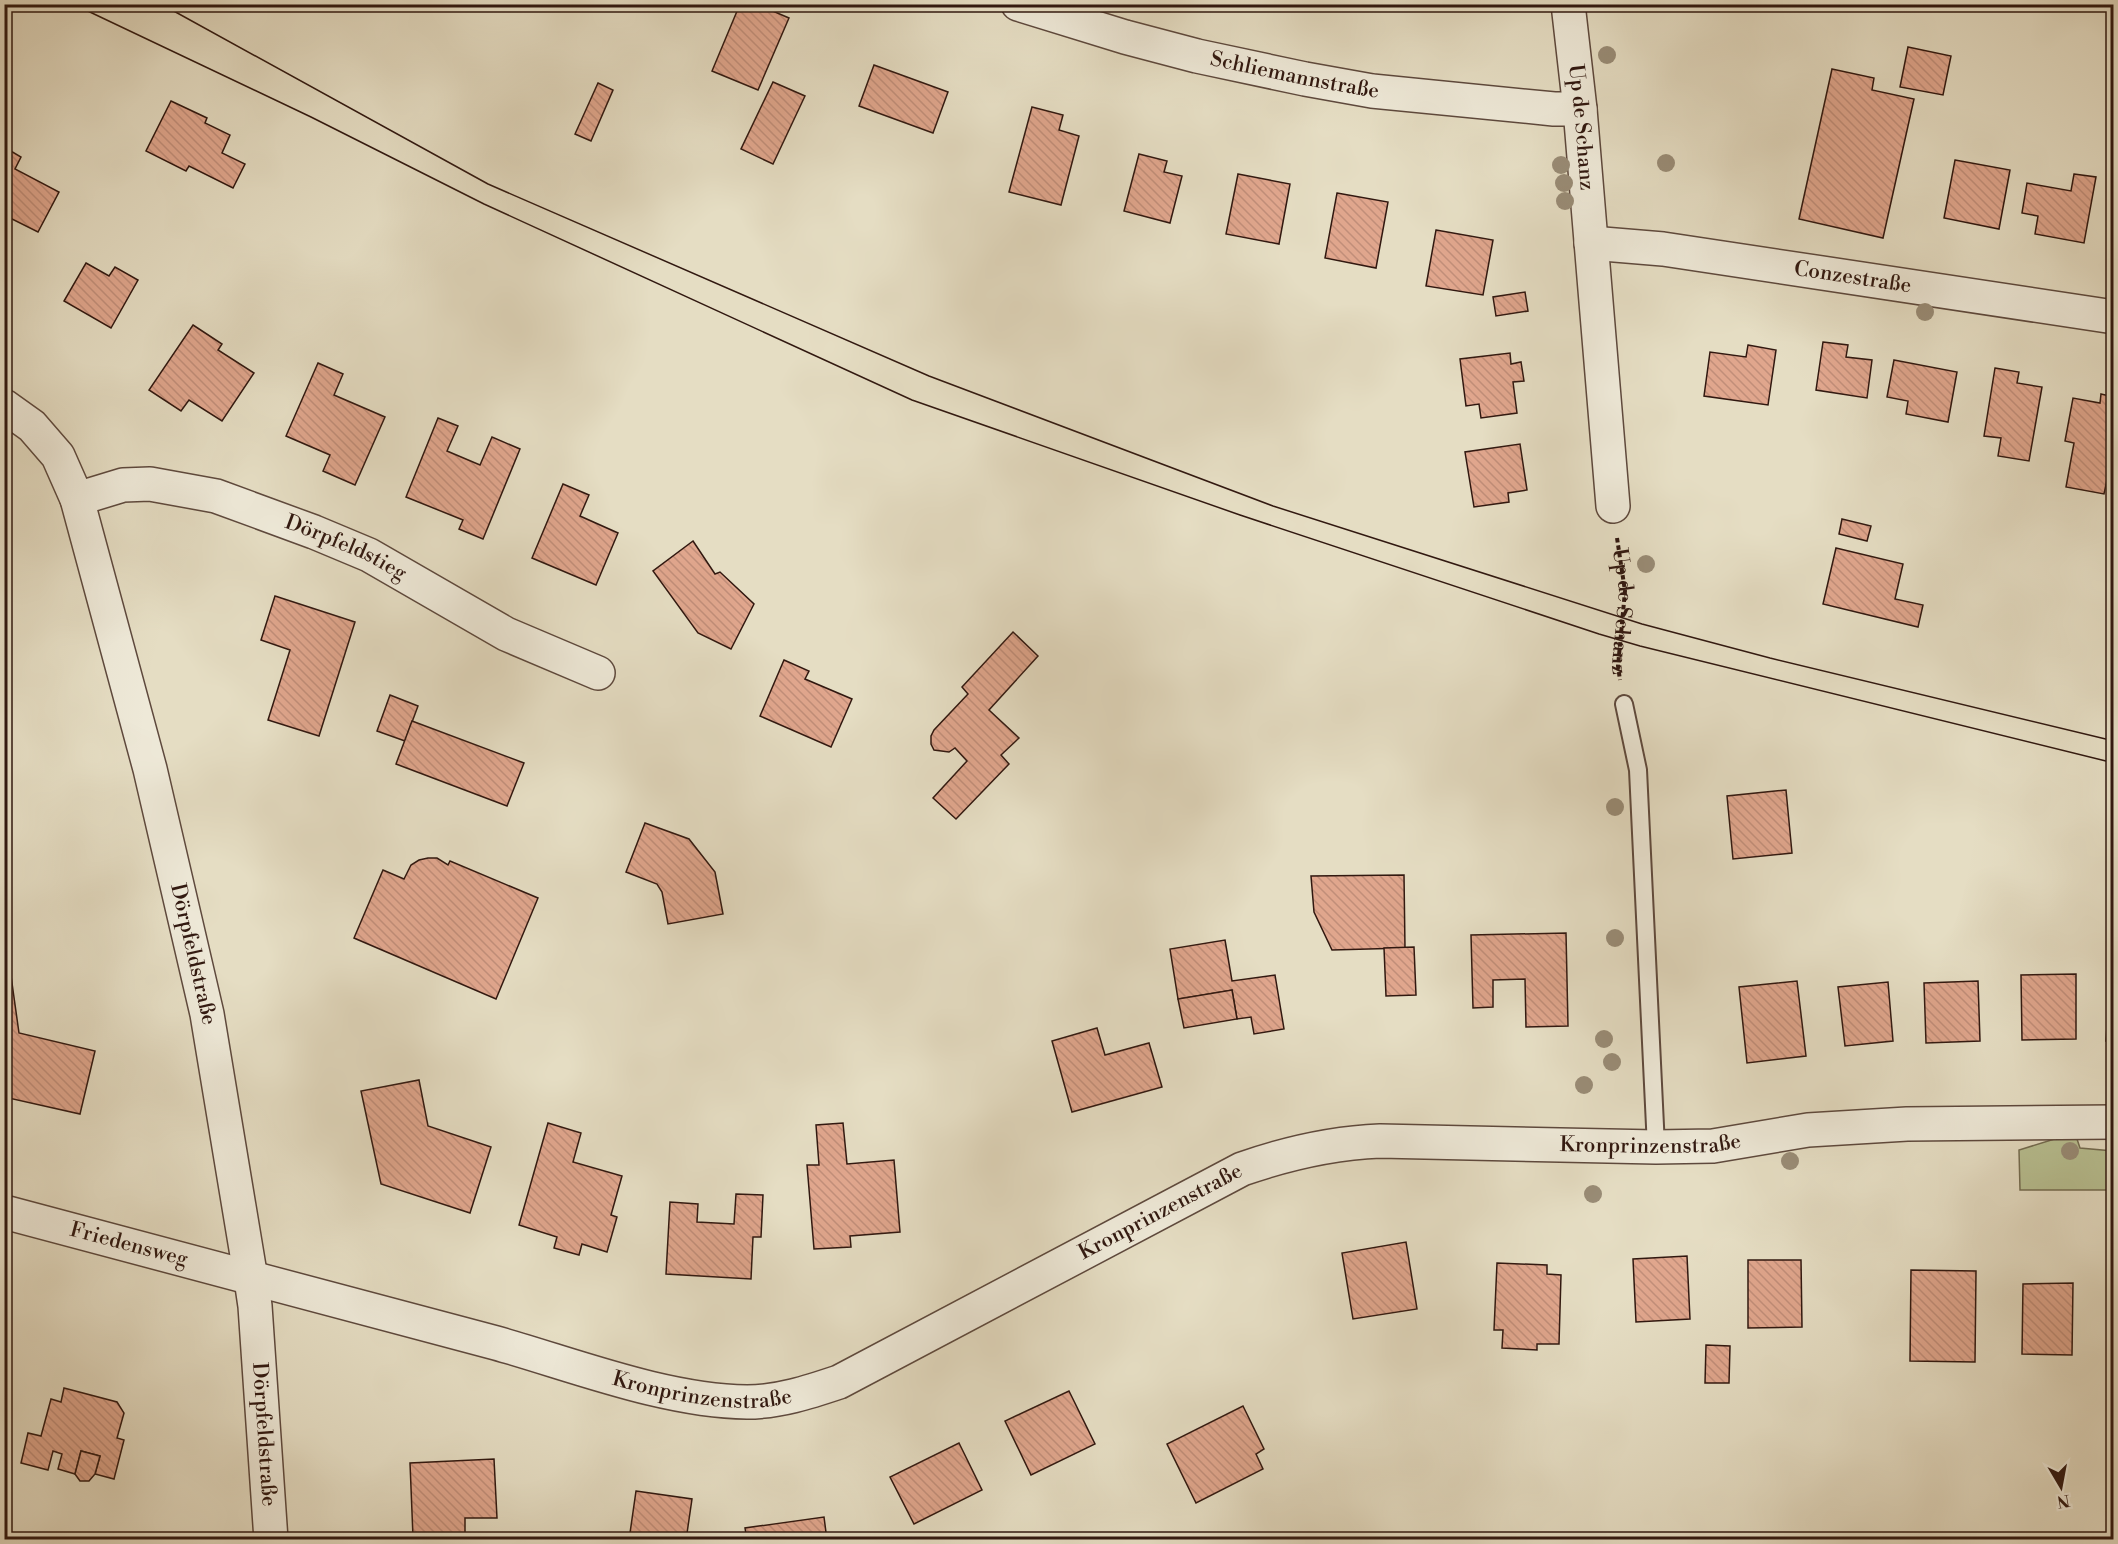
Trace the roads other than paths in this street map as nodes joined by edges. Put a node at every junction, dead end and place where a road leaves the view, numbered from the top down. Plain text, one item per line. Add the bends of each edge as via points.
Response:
1 (1018, 4) edge
2 (1568, 4) edge
3 (1580, 108) junction
4 (1592, 243) junction
5 (2114, 317) edge
6 (4, 406) edge
7 (77, 499) junction
8 (1613, 506) road end
9 (598, 673) dead end
10 (1624, 704) road end
11 (2114, 1122) edge
12 (1656, 1147) junction
13 (4, 1212) edge
14 (251, 1279) junction
15 (271, 1539) edge

1 - 3 street, Schliemannstraße via 1197,56 1305,79 1372,91 1554,110
2 - 3 street, Up de Schanz
3 - 4 street, Up de Schanz
4 - 5 street, Conzestraße via 1663,249
4 - 8 street, Up de Schanz
6 - 7 street, Dörpfeldstraße via 32,426 58,456
7 - 9 street, Dörpfeldstieg via 123,485 150,484 216,496 369,555 506,634
7 - 14 street, Dörpfeldstraße via 150,769 207,1014
10 - 12 lane, Up de Schanz via 1638,770
11 - 12 street, Kronprinzenstraße via 1907,1124 1808,1130 1713,1146
12 - 14 street, Kronprinzenstraße via 1357,1142 1275,1157 1197,1192 848,1378 779,1399 747,1402 660,1390
13 - 14 street, Friedensweg
14 - 15 street, Dörpfeldstraße

